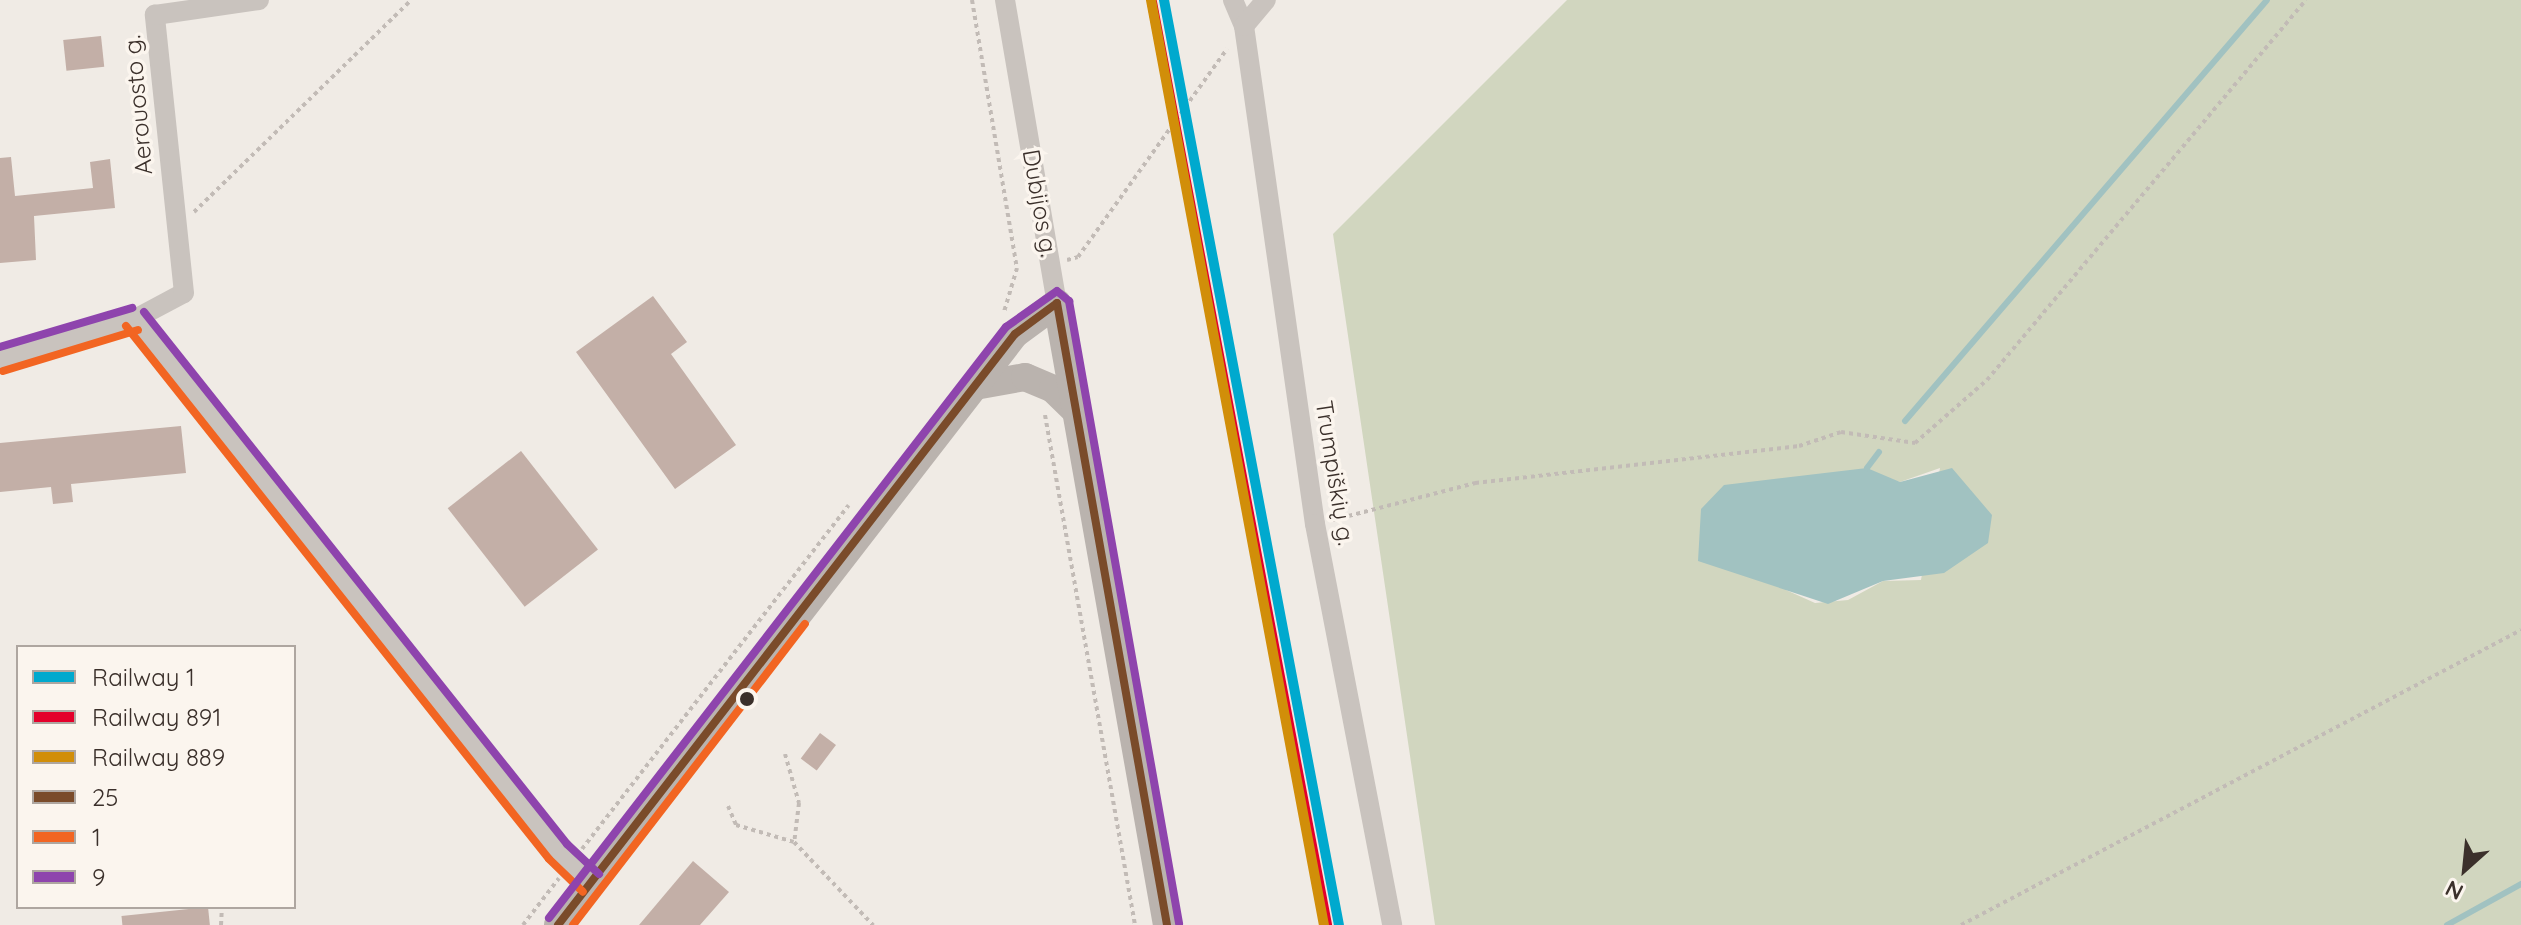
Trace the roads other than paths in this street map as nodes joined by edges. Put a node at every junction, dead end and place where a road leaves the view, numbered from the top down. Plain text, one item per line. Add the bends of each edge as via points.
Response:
1 (259, 0) edge
2 (1005, 0) edge
3 (1233, 0) edge
4 (1266, 0) edge
5 (1244, 26) junction
6 (1057, 303) junction
7 (135, 319) junction
8 (0, 360) edge
9 (975, 386) junction
10 (1075, 410) junction
11 (580, 874) junction
12 (558, 925) edge
13 (1167, 925) edge
14 (1392, 925) edge

1 - 7 street, Aerouosto g. via 155,15 184,293
2 - 6 street, Dubijos g.
3 - 5 street, Trumpiškių g.
4 - 5 street
5 - 14 street, Trumpiškių g. via 1315,524
6 - 9 main road via 1015,334
6 - 10 main road, Dubijos g.
7 - 8 street
7 - 11 street
9 - 10 main road via 1010,376 1039,381
9 - 11 main road
10 - 13 main road, Dubijos g.
11 - 12 main road

